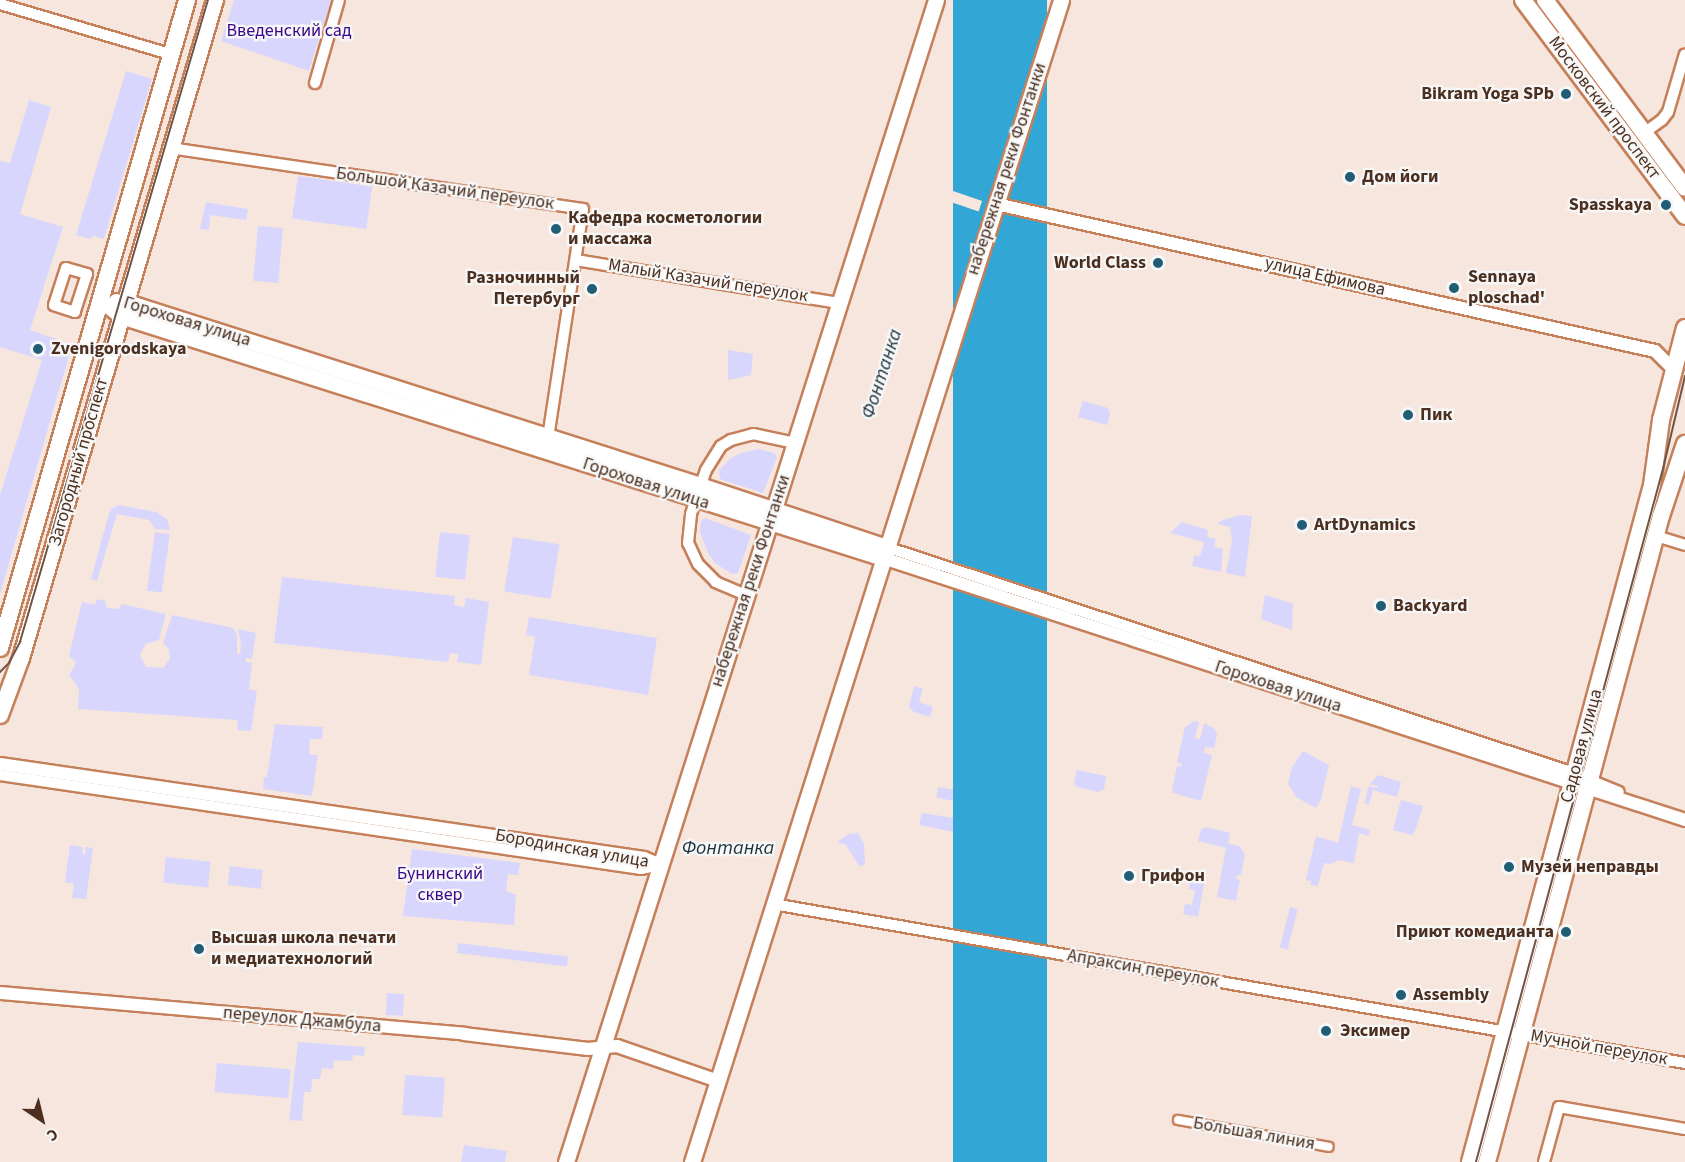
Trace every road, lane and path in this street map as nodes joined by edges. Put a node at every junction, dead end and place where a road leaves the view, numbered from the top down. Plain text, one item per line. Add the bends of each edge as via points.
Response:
1 (187, 0) edge
2 (215, 0) edge
3 (339, 0) edge
4 (936, 0) edge
5 (1061, 0) edge
6 (1523, 0) edge
7 (1545, 0) edge
8 (0, 4) edge
9 (1685, 54) edge
10 (173, 55) junction
11 (315, 82) dead end
12 (1644, 133) junction
13 (170, 148) junction
14 (1685, 188) edge
15 (996, 204) junction
16 (1685, 216) edge
17 (576, 260) junction
18 (81, 294) dead end
19 (101, 300) junction
20 (839, 303) junction
21 (123, 309) junction
22 (1684, 332) edge
23 (1655, 351) junction
24 (1674, 370) junction
25 (795, 443) junction
26 (547, 444) junction
27 (1685, 444) edge
28 (698, 492) junction
29 (779, 518) junction
30 (1656, 536) junction
31 (1685, 545) edge
32 (878, 551) junction
33 (746, 595) junction
34 (0, 648) edge
35 (1, 703) edge
36 (0, 764) edge
37 (0, 775) edge
38 (1573, 779) junction
39 (1589, 785) junction
40 (1685, 814) edge
41 (1685, 820) edge
42 (661, 865) junction
43 (773, 904) junction
44 (0, 993) edge
45 (1513, 1033) junction
46 (610, 1047) junction
47 (1685, 1063) edge
48 (718, 1081) junction
49 (1178, 1120) dead end
50 (1685, 1129) edge
51 (1329, 1147) dead end
52 (566, 1162) edge
53 (692, 1162) edge
54 (1470, 1162) edge
55 (1487, 1162) edge
56 (1544, 1162) edge

1 - 10 main road, Загородный проспект
2 - 13 main road, Загородный проспект
3 - 11 street
4 - 20 main road, набережная реки Фонтанки
5 - 15 main road, набережная реки Фонтанки
6 - 16 main road, Московский проспект
7 - 12 main road, Московский проспект
8 - 10 street
9 - 12 street via 1668,112
10 - 19 main road, Загородный проспект
12 - 14 main road, Московский проспект
13 - 17 street, Большой Казачий переулок via 584,209
13 - 21 main road, Загородный проспект
15 - 23 street, улица Ефимова
15 - 32 main road, набережная реки Фонтанки
17 - 20 street, Малый Казачий переулок
17 - 26 street, Большой Казачий переулок
18 - 19 street
19 - 21 main road, Гороховая улица
19 - 34 main road, Загородный проспект
20 - 25 main road, набережная реки Фонтанки
21 - 26 main road, Гороховая улица
21 - 35 main road, Загородный проспект via 21,658
22 - 23 street via 1672,345
22 - 24 main road, Садовая улица
23 - 24 street
24 - 38 main road, Садовая улица via 1661,420 1652,485
25 - 28 street via 762,434 731,440 711,459
25 - 29 main road, набережная реки Фонтанки
26 - 28 main road, Гороховая улица
27 - 30 main road, Садовая улица
28 - 29 main road, Гороховая улица
28 - 33 street via 688,530 692,555 716,582
29 - 32 main road, Гороховая улица
29 - 33 main road, набережная реки Фонтанки
30 - 31 street
30 - 39 main road, Садовая улица
32 - 38 street, Гороховая улица
32 - 43 main road, набережная реки Фонтанки
33 - 42 main road, набережная реки Фонтанки
36 - 42 street, Бородинская улица via 644,858
37 - 42 street, Бородинская улица via 641,869
38 - 39 street, Гороховая улица
38 - 45 main road, Садовая улица
39 - 40 street, Гороховая улица
39 - 41 street, Гороховая улица
39 - 45 main road, Садовая улица
42 - 46 main road, набережная реки Фонтанки
43 - 45 street, Апраксин переулок
43 - 48 main road, набережная реки Фонтанки
44 - 46 street, переулок Джамбула via 464,1034 588,1049
45 - 47 street, Мучной переулок
45 - 54 main road, Садовая улица
45 - 55 main road, Садовая улица
46 - 48 street, переулок Джамбула
46 - 52 main road, набережная реки Фонтанки
48 - 53 main road, набережная реки Фонтанки
49 - 51 street, Большая линия
50 - 56 street via 1559,1107

